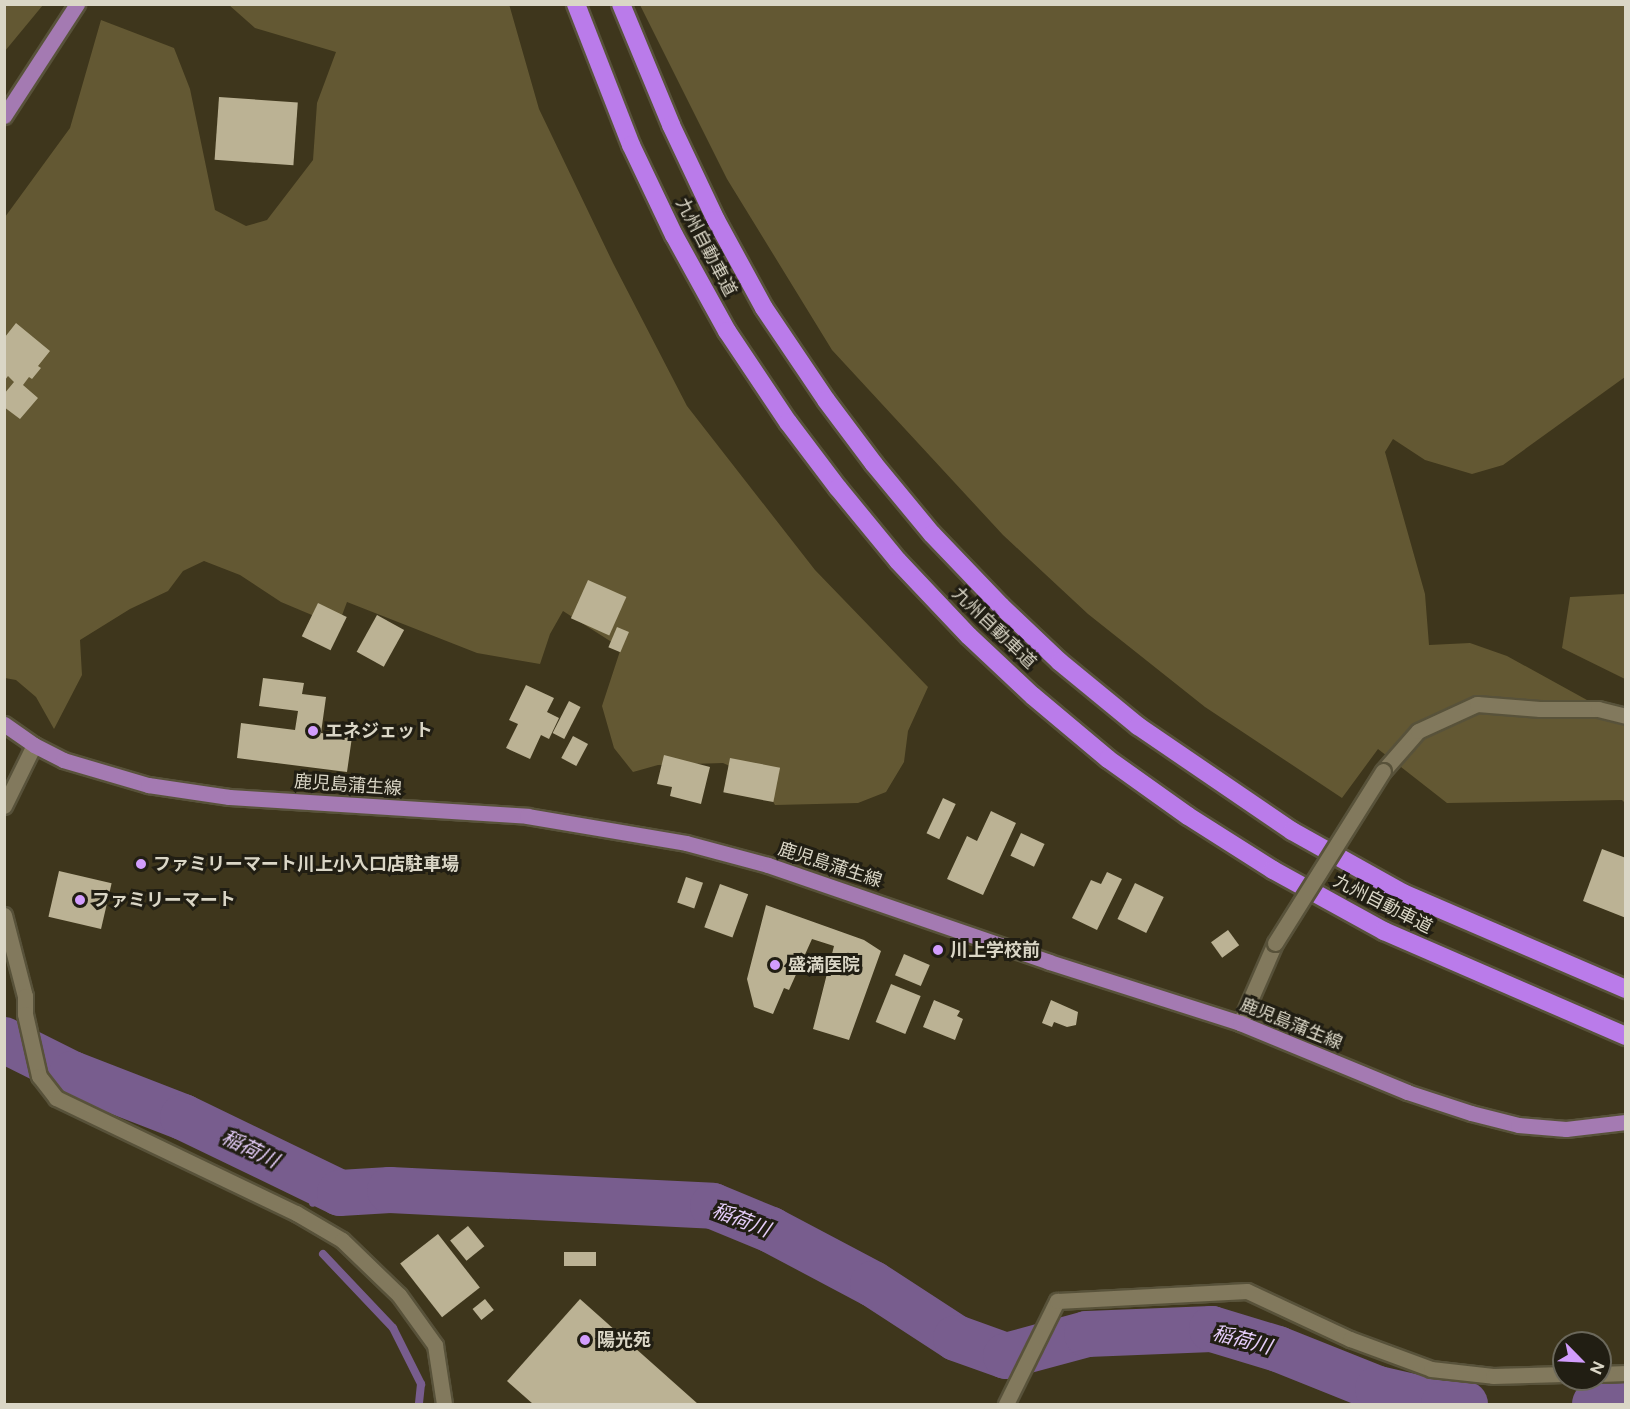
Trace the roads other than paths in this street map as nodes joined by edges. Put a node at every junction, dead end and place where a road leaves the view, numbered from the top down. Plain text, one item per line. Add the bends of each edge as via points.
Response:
1 (77, 4) edge
2 (576, 4) edge
3 (621, 4) edge
4 (4, 116) edge
5 (1626, 716) edge
6 (4, 724) edge
7 (34, 745) junction
8 (4, 806) edge
9 (4, 915) edge
10 (1626, 989) edge
11 (1240, 1023) junction
12 (1626, 1036) edge
13 (1621, 1123) edge
14 (1552, 1374) edge
15 (444, 1404) edge
16 (1006, 1404) edge

1 - 4 main road
2 - 12 highway, 九州自動車道 via 632,145 674,235 727,331 838,488 898,561 969,636 1108,759 1273,870 1384,931
3 - 10 highway, 九州自動車道 via 686,157 764,308 874,464 932,534 1001,606 1060,662 1138,726 1292,831 1403,893
5 - 11 street, bridge via 1598,709 1477,704 1418,731 1383,771 1275,943
6 - 7 main road, 鹿児島蒲生線
7 - 8 street
7 - 11 main road, 鹿児島蒲生線 via 63,760 148,785 229,797 527,816 686,843 779,868 1049,962
9 - 15 street via 25,996 25,1014 39,1076 56,1098 296,1213 342,1240 399,1295 435,1345
11 - 13 main road, 鹿児島蒲生線 via 1407,1092 1490,1118 1566,1129
14 - 16 street via 1493,1376 1431,1369 1350,1339 1247,1291 1057,1301

